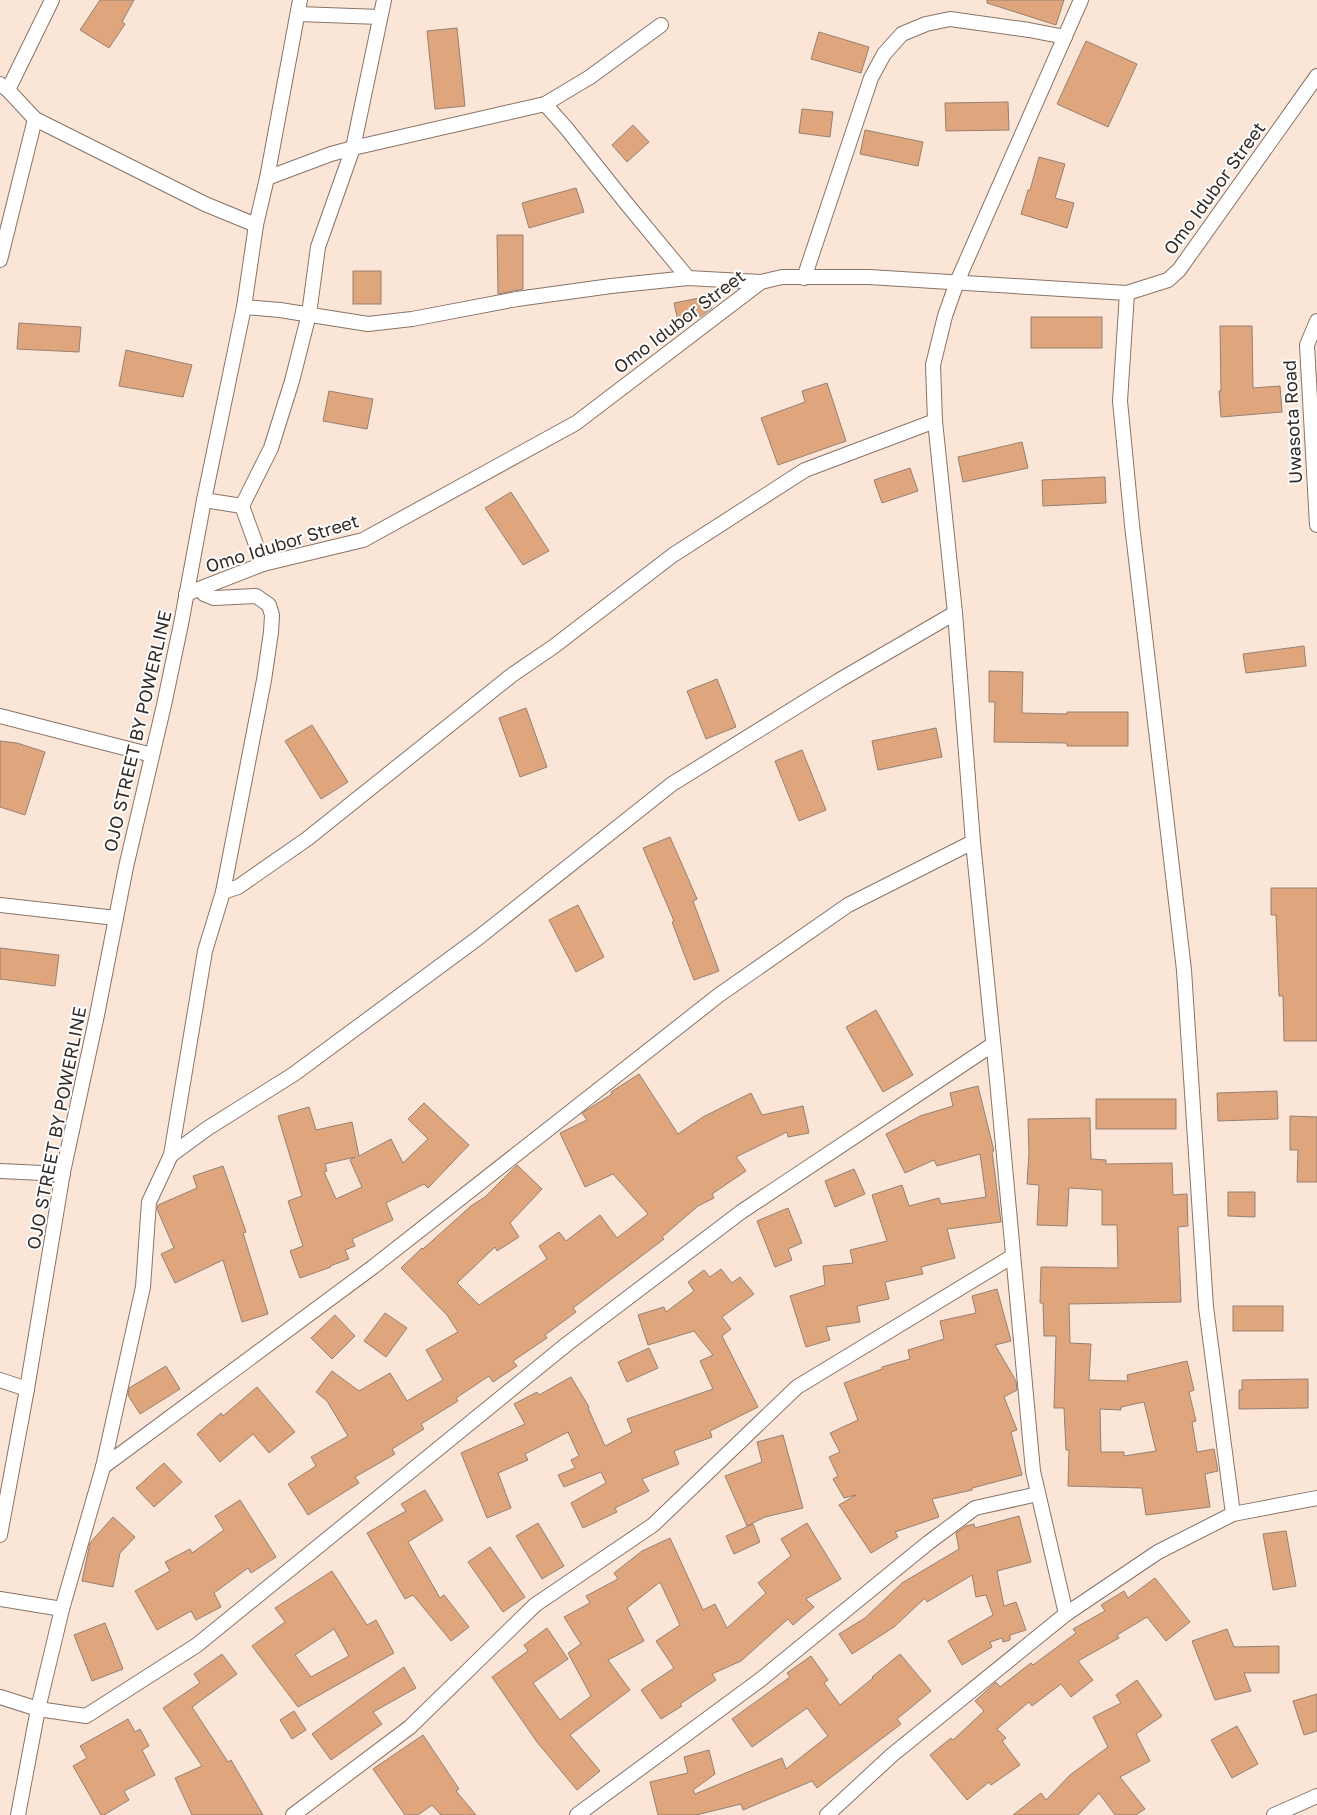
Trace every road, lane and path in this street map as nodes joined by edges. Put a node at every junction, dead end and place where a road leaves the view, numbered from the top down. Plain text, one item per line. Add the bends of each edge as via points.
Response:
1 (52, 0) edge
2 (300, 0) edge
3 (384, 0) edge
4 (1081, 0) edge
5 (298, 14) junction
6 (380, 17) junction
7 (660, 25) dead end
8 (1065, 37) junction
9 (1317, 76) edge
10 (4, 87) edge
11 (545, 104) junction
12 (35, 119) junction
13 (353, 148) junction
14 (268, 178) junction
15 (256, 226) junction
16 (0, 260) edge
17 (688, 278) junction
18 (804, 278) junction
19 (761, 282) junction
20 (957, 282) junction
21 (1128, 293) junction
22 (244, 306) junction
23 (309, 314) junction
24 (1317, 320) edge
25 (935, 421) junction
26 (204, 500) junction
27 (242, 506) junction
28 (1317, 524) edge
29 (263, 564) junction
30 (193, 591) junction
31 (955, 613) junction
32 (0, 716) edge
33 (152, 755) junction
34 (973, 842) junction
35 (223, 892) junction
36 (0, 905) edge
37 (116, 918) junction
38 (992, 1045) junction
39 (171, 1155) junction
40 (0, 1171) edge
41 (63, 1174) junction
42 (1013, 1256) junction
43 (0, 1380) edge
44 (27, 1389) junction
45 (103, 1467) junction
46 (1038, 1494) junction
47 (1317, 1498) edge
48 (1233, 1514) junction
49 (0, 1535) edge
50 (0, 1599) edge
51 (62, 1609) junction
52 (1066, 1614) junction
53 (0, 1697) edge
54 (38, 1709) junction
55 (1317, 1796) edge
56 (18, 1815) edge
57 (293, 1815) edge
58 (577, 1815) edge
59 (827, 1815) edge
60 (1274, 1815) edge

1 - 10 street
2 - 5 street, OJO STREET BY POWERLINE
3 - 6 street
4 - 8 street
5 - 6 street
5 - 14 street, OJO STREET BY POWERLINE
6 - 13 street
7 - 11 street via 590,77
8 - 18 street via 950,19 902,34 884,54 871,78
8 - 20 street
9 - 21 street, Omo Idubor Street via 1179,270 1168,280
10 - 12 street
11 - 13 street
11 - 17 street
12 - 15 street
12 - 16 street
13 - 14 street
13 - 23 street via 318,247
14 - 15 street, OJO STREET BY POWERLINE
15 - 22 street, OJO STREET BY POWERLINE
17 - 19 street
17 - 23 street via 517,299 368,324
18 - 19 street, Omo Idubor Street
18 - 20 street, Omo Idubor Street via 869,277
19 - 29 street, Omo Idubor Street via 576,423 363,540
20 - 21 street, Omo Idubor Street
20 - 25 street via 933,365
21 - 48 street via 1120,401 1184,970 1206,1308
22 - 23 street
22 - 26 street, OJO STREET BY POWERLINE
23 - 27 street via 271,448
24 - 28 street, Uwasota Road via 1307,346
25 - 31 street
25 - 35 street via 805,470 673,555 553,648 512,675 307,838 238,887
26 - 27 street
26 - 30 street, OJO STREET BY POWERLINE
27 - 29 street
29 - 30 street, Omo Idubor Street
30 - 33 street, OJO STREET BY POWERLINE
30 - 35 street via 214,598 256,596 269,605 272,615 264,680
31 - 34 street
31 - 39 street via 672,784 470,944 294,1074
32 - 33 street
33 - 37 street, OJO STREET BY POWERLINE
34 - 38 street
34 - 45 street via 848,905 719,995 373,1267
35 - 39 street via 205,951
36 - 37 street
37 - 41 street, OJO STREET BY POWERLINE
38 - 42 street
38 - 54 street via 741,1212 567,1344 197,1645 86,1716
39 - 45 street via 149,1202 143,1287
40 - 41 street
41 - 44 street, OJO STREET BY POWERLINE
42 - 46 street via 1033,1471
42 - 57 street via 798,1387 653,1525 535,1605 410,1727
43 - 44 street
44 - 49 street, OJO STREET BY POWERLINE
45 - 51 street
46 - 52 street
46 - 58 street via 975,1508 760,1680
47 - 48 street
48 - 52 street via 1158,1552
50 - 51 street
51 - 54 street
52 - 59 street via 892,1755
53 - 54 street
54 - 56 street
55 - 60 street

